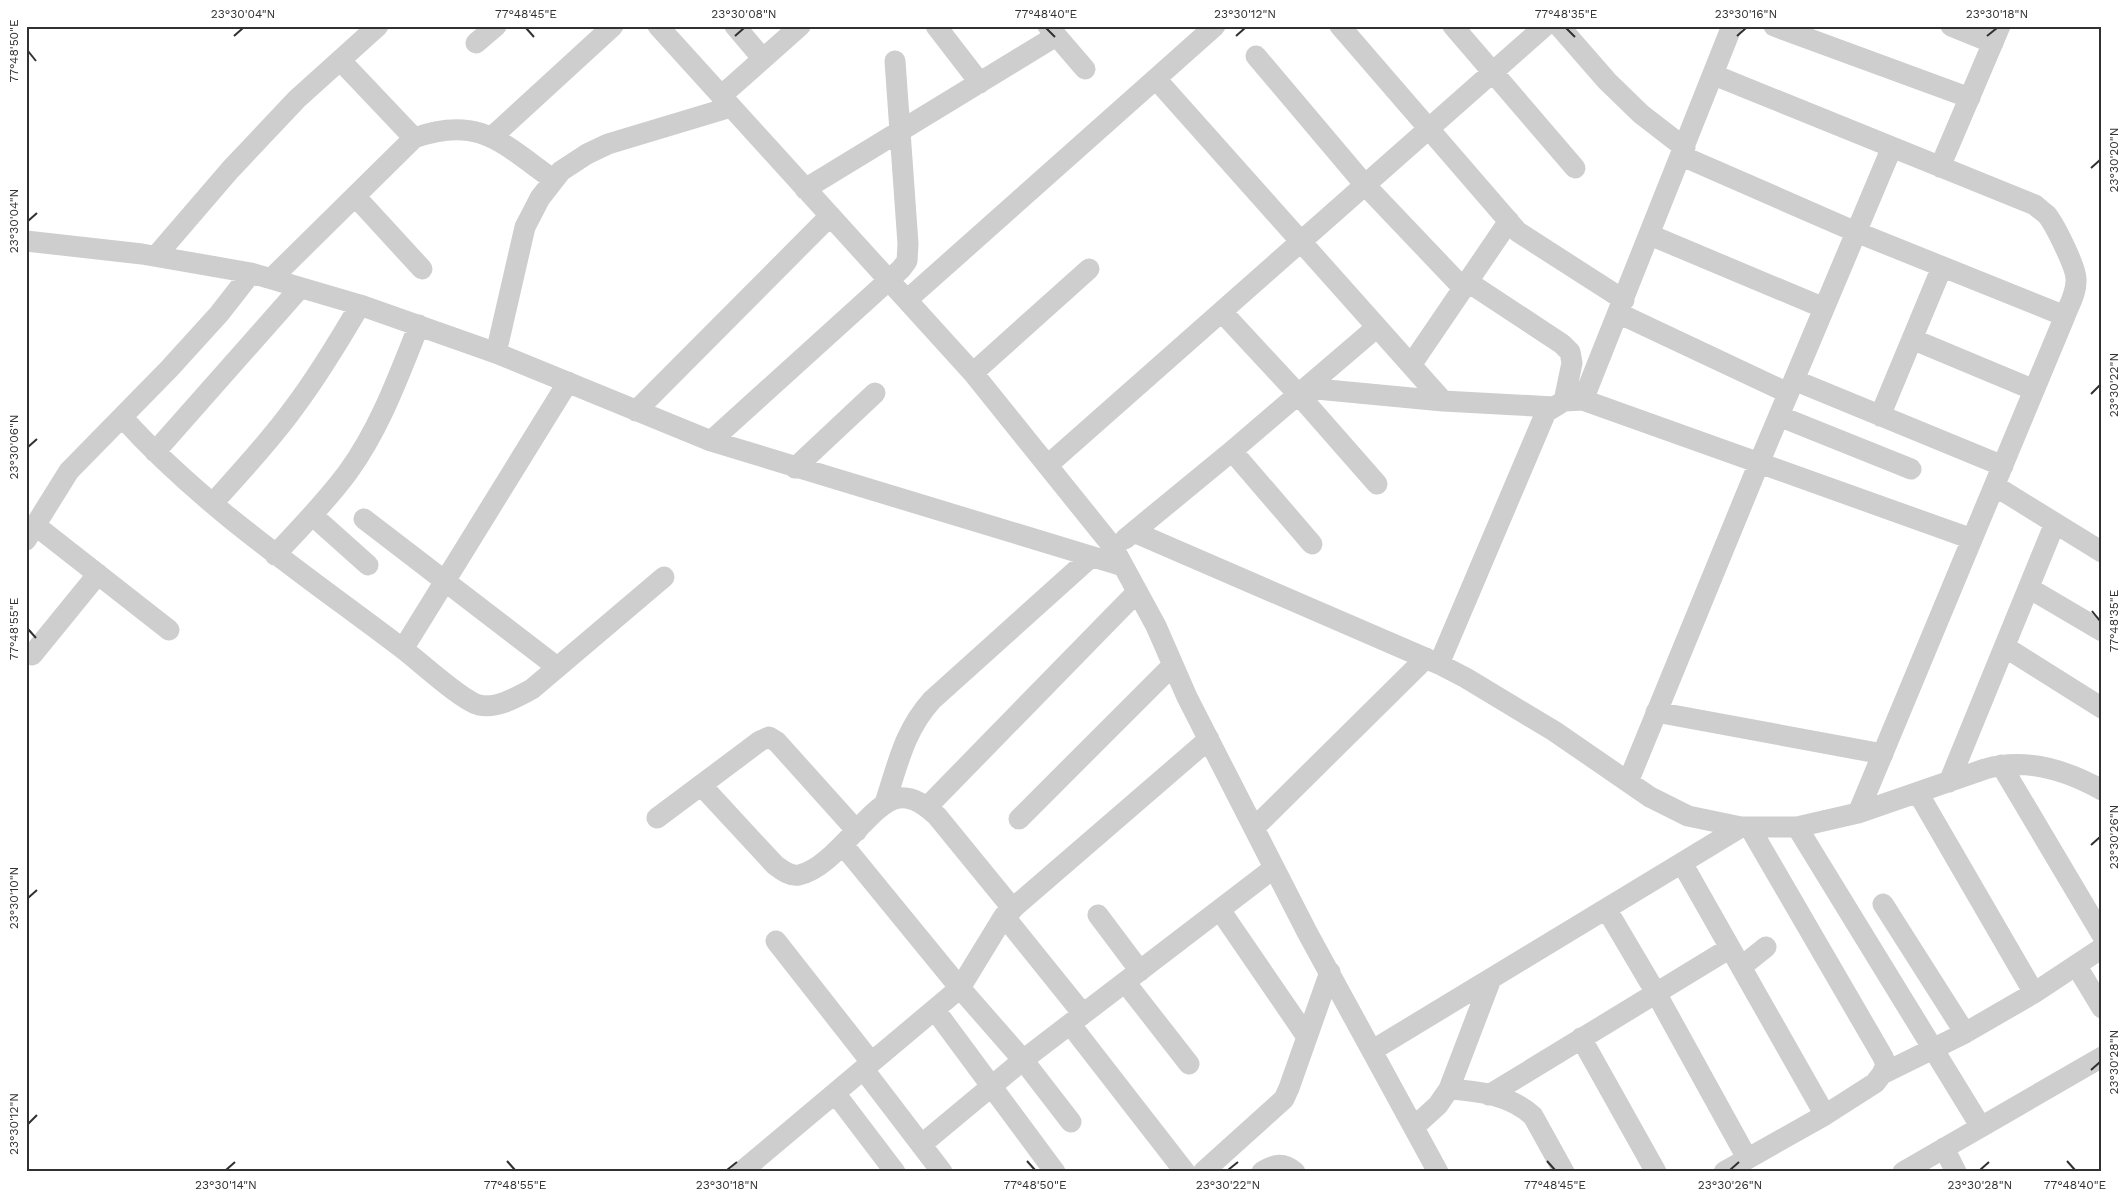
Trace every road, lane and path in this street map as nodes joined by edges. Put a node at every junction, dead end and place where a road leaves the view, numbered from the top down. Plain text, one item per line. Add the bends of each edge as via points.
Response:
1 (378, 26) edge
2 (496, 26) edge
3 (613, 26) edge
4 (734, 26) edge
5 (800, 26) edge
6 (936, 26) edge
7 (1215, 26) edge
8 (1340, 26) edge
9 (1453, 26) edge
10 (1545, 26) edge
11 (1558, 26) edge
12 (1732, 26) edge
13 (1774, 26) edge
14 (1950, 26) edge
15 (667, 29) edge
16 (1052, 31) edge
17 (1808, 32) edge
18 (1996, 35) edge
19 (476, 43) dead end
20 (1256, 56) dead end
21 (763, 59) junction
22 (340, 60) junction
23 (895, 61) dead end
24 (1085, 69) dead end
25 (1493, 72) junction
26 (1714, 75) junction
27 (1156, 79) junction
28 (980, 83) junction
29 (1970, 98) junction
30 (726, 102) junction
31 (1428, 130) junction
32 (900, 132) junction
33 (493, 136) junction
34 (414, 138) junction
35 (1892, 147) junction
36 (1683, 152) junction
37 (1940, 167) junction
38 (1575, 168) dead end
39 (554, 180) junction
40 (1365, 186) junction
41 (805, 189) junction
42 (355, 196) junction
43 (830, 216) junction
44 (1508, 221) junction
45 (1856, 232) junction
46 (1650, 235) junction
47 (26, 241) edge
48 (1301, 242) junction
49 (156, 256) junction
50 (1942, 267) junction
51 (422, 269) dead end
52 (1089, 269) dead end
53 (261, 276) junction
54 (888, 280) junction
55 (1465, 285) junction
56 (300, 288) junction
57 (907, 300) junction
58 (360, 305) junction
59 (1621, 307) junction
60 (1824, 308) junction
61 (1222, 312) junction
62 (2064, 316) junction
63 (419, 325) junction
64 (1377, 327) junction
65 (1912, 339) junction
66 (496, 353) junction
67 (1411, 365) junction
68 (973, 373) junction
69 (568, 382) junction
70 (1791, 387) junction
71 (2034, 390) junction
72 (1302, 391) junction
73 (875, 393) dead end
74 (1443, 401) junction
75 (1567, 403) junction
76 (636, 411) junction
77 (1779, 416) junction
78 (1880, 416) junction
79 (123, 418) junction
80 (711, 441) junction
81 (1232, 451) junction
82 (155, 452) junction
83 (1759, 462) junction
84 (1049, 464) junction
85 (2003, 466) junction
86 (795, 468) junction
87 (1911, 469) dead end
88 (1377, 484) dead end
89 (1995, 486) junction
90 (214, 503) junction
91 (312, 516) junction
92 (364, 519) dead end
93 (2055, 523) junction
94 (31, 532) edge
95 (1134, 532) junction
96 (1972, 539) junction
97 (1312, 544) dead end
98 (1113, 547) junction
99 (2102, 552) edge
100 (275, 554) junction
101 (1091, 556) junction
102 (368, 565) dead end
103 (1123, 566) junction
104 (98, 574) junction
105 (664, 577) dead end
106 (445, 581) junction
107 (2029, 588) junction
108 (1137, 592) junction
109 (169, 630) dead end
110 (2102, 631) edge
111 (2005, 646) junction
112 (403, 649) junction
113 (32, 656) dead end
114 (1432, 661) junction
115 (1173, 665) junction
116 (557, 667) junction
117 (2102, 708) edge
118 (1656, 712) junction
119 (1208, 739) junction
120 (1883, 754) junction
121 (2001, 765) junction
122 (1628, 782) junction
123 (1949, 782) junction
124 (701, 784) junction
125 (2102, 790) edge
126 (1918, 793) junction
127 (885, 803) junction
128 (927, 807) junction
129 (1858, 813) junction
130 (657, 818) dead end
131 (1019, 819) dead end
132 (1746, 827) junction
133 (1797, 827) junction
134 (1254, 828) junction
135 (850, 838) junction
136 (1682, 863) junction
137 (1274, 868) junction
138 (1883, 904) dead end
139 (1220, 910) junction
140 (1607, 910) junction
141 (1008, 913) junction
142 (1098, 914) dead end
143 (2102, 935) edge
144 (776, 941) dead end
145 (1766, 947) dead end
146 (1730, 948) junction
147 (2102, 948) edge
148 (2076, 965) junction
149 (1741, 967) junction
150 (1330, 972) junction
151 (1132, 976) junction
152 (1491, 979) junction
153 (960, 988) junction
154 (1656, 993) junction
155 (2034, 993) junction
156 (2102, 1008) edge
157 (935, 1010) junction
158 (1077, 1019) junction
159 (1965, 1033) junction
160 (1307, 1037) junction
161 (1581, 1038) junction
162 (1373, 1050) junction
163 (1932, 1050) junction
164 (2102, 1057) edge
165 (1023, 1060) junction
166 (1189, 1064) dead end
167 (868, 1066) junction
168 (1882, 1074) junction
169 (992, 1087) junction
170 (1449, 1089) junction
171 (835, 1093) junction
172 (1489, 1094) junction
173 (1825, 1115) junction
174 (1070, 1122) dead end
175 (1414, 1127) junction
176 (1981, 1127) junction
177 (921, 1146) junction
178 (1944, 1148) junction
179 (1747, 1158) junction
180 (741, 1172) edge
181 (895, 1172) edge
182 (942, 1172) edge
183 (1055, 1172) edge
184 (1185, 1172) edge
185 (1204, 1172) edge
186 (1262, 1172) edge
187 (1295, 1172) edge
188 (1438, 1172) edge
189 (1564, 1172) edge
190 (1656, 1172) edge
191 (1724, 1172) edge
192 (1903, 1172) edge
193 (1956, 1172) edge

1 - 22 street
2 - 19 street
3 - 33 street
4 - 21 street
5 - 21 street
6 - 28 street
7 - 27 street
8 - 31 street
9 - 25 street
10 - 25 street
11 - 36 street via 1607,81
12 - 26 street
13 - 17 street
14 - 18 street
15 - 30 street
16 - 24 street
16 - 28 street
17 - 29 street
18 - 29 street
20 - 40 street
21 - 30 street
22 - 34 street
22 - 49 street via 297,99 230,170
23 - 32 street
25 - 31 street
25 - 38 street
26 - 35 street
26 - 36 street
27 - 48 street
27 - 57 street
28 - 32 street
29 - 37 street
30 - 39 street via 608,144 561,171
30 - 41 street
31 - 40 street
31 - 44 street
32 - 41 street
32 - 54 street via 907,261
33 - 34 street via 472,130 431,132
33 - 39 street
34 - 42 street
35 - 37 street
35 - 45 street
36 - 45 street
36 - 46 street
37 - 62 street via 2035,206 2047,215 2074,267 2075,290
39 - 66 street via 540,198 525,228
40 - 48 street
40 - 55 street
41 - 43 street
42 - 51 street
42 - 53 street
43 - 54 street
43 - 76 street
44 - 55 street
44 - 59 street
45 - 50 street
45 - 60 street
46 - 59 street
46 - 60 street
47 - 49 street
48 - 61 street
48 - 64 street
49 - 53 street
50 - 62 street
50 - 65 street
52 - 68 street
53 - 56 street
53 - 79 street via 219,314
54 - 57 street
54 - 80 street
55 - 67 street
55 - 75 street via 1570,352 1572,363
56 - 58 street
56 - 82 street
57 - 68 street
58 - 63 street
58 - 90 street via 293,409
59 - 70 street
59 - 75 street
60 - 70 street
61 - 72 street
61 - 84 street
62 - 71 street
63 - 66 street
63 - 91 street via 370,436 349,471
64 - 67 street
64 - 72 street
65 - 71 street
65 - 78 street
66 - 69 street
67 - 74 street
68 - 84 street
69 - 76 street
69 - 106 street
70 - 77 street
70 - 78 street
71 - 85 street
72 - 74 street
72 - 81 street
72 - 88 street
73 - 86 street
74 - 75 street
75 - 83 street
75 - 114 street via 1546,412
76 - 80 street
77 - 83 street
77 - 87 street
78 - 85 street
79 - 82 street
79 - 94 street via 69,471
80 - 86 street
81 - 95 street
81 - 97 street
82 - 90 street
83 - 96 street
83 - 118 street
84 - 98 street
85 - 89 street
86 - 101 street
89 - 93 street
89 - 96 street
90 - 100 street
91 - 100 street
91 - 102 street
92 - 106 street
93 - 99 street
93 - 107 street
94 - 104 street
95 - 98 street
95 - 114 street
96 - 120 street
98 - 103 street
100 - 112 street
101 - 103 street
101 - 127 street via 918,716 906,738
103 - 108 street
104 - 109 street
104 - 113 street
105 - 116 street
106 - 112 street
106 - 116 street
107 - 110 street
107 - 111 street
108 - 115 street
108 - 128 street
111 - 117 street
111 - 123 street
112 - 116 street via 478,705 511,700 532,689
114 - 122 street via 1554,731
114 - 134 street
115 - 119 street
115 - 131 street
118 - 120 street
118 - 122 street
119 - 134 street
119 - 141 street
120 - 129 street
121 - 123 street
121 - 125 street via 2037,765 2078,777
121 - 143 street
122 - 132 street via 1688,816
123 - 126 street
124 - 130 street
124 - 135 street via 787,874 798,876 818,867
124 - 135 street via 769,737 777,742
126 - 129 street
126 - 155 street
127 - 128 street via 900,798
127 - 135 street
128 - 141 street
129 - 133 street
132 - 133 street
132 - 136 street
132 - 168 street via 1883,1057 1886,1065
133 - 163 street
134 - 137 street
135 - 153 street
136 - 140 street
136 - 146 street
137 - 139 street
137 - 150 street
138 - 159 street
139 - 151 street
139 - 160 street
140 - 152 street
140 - 154 street
141 - 153 street
141 - 158 street
142 - 151 street
144 - 167 street
145 - 149 street
146 - 149 street
146 - 154 street
147 - 148 street
148 - 155 street
148 - 156 street
149 - 173 street
150 - 160 street
150 - 162 street
151 - 158 street
151 - 166 street
152 - 162 street
152 - 170 street
153 - 157 street
153 - 165 street
154 - 161 street
154 - 179 street
155 - 159 street
157 - 167 street
157 - 169 street
158 - 165 street
158 - 184 street
159 - 163 street
160 - 185 street via 1284,1099
161 - 172 street
161 - 190 street
162 - 175 street
163 - 168 street
163 - 176 street
164 - 176 street
165 - 169 street
165 - 174 street
167 - 171 street
167 - 177 street
168 - 173 street
169 - 177 street
169 - 183 street
170 - 172 street
170 - 175 street via 1438,1105
171 - 180 street
171 - 181 street
172 - 189 street via 1514,1102 1533,1116
173 - 179 street
175 - 188 street
176 - 178 street
177 - 182 street
178 - 192 street
178 - 193 street
179 - 191 street
186 - 187 street via 1273,1165 1284,1164

